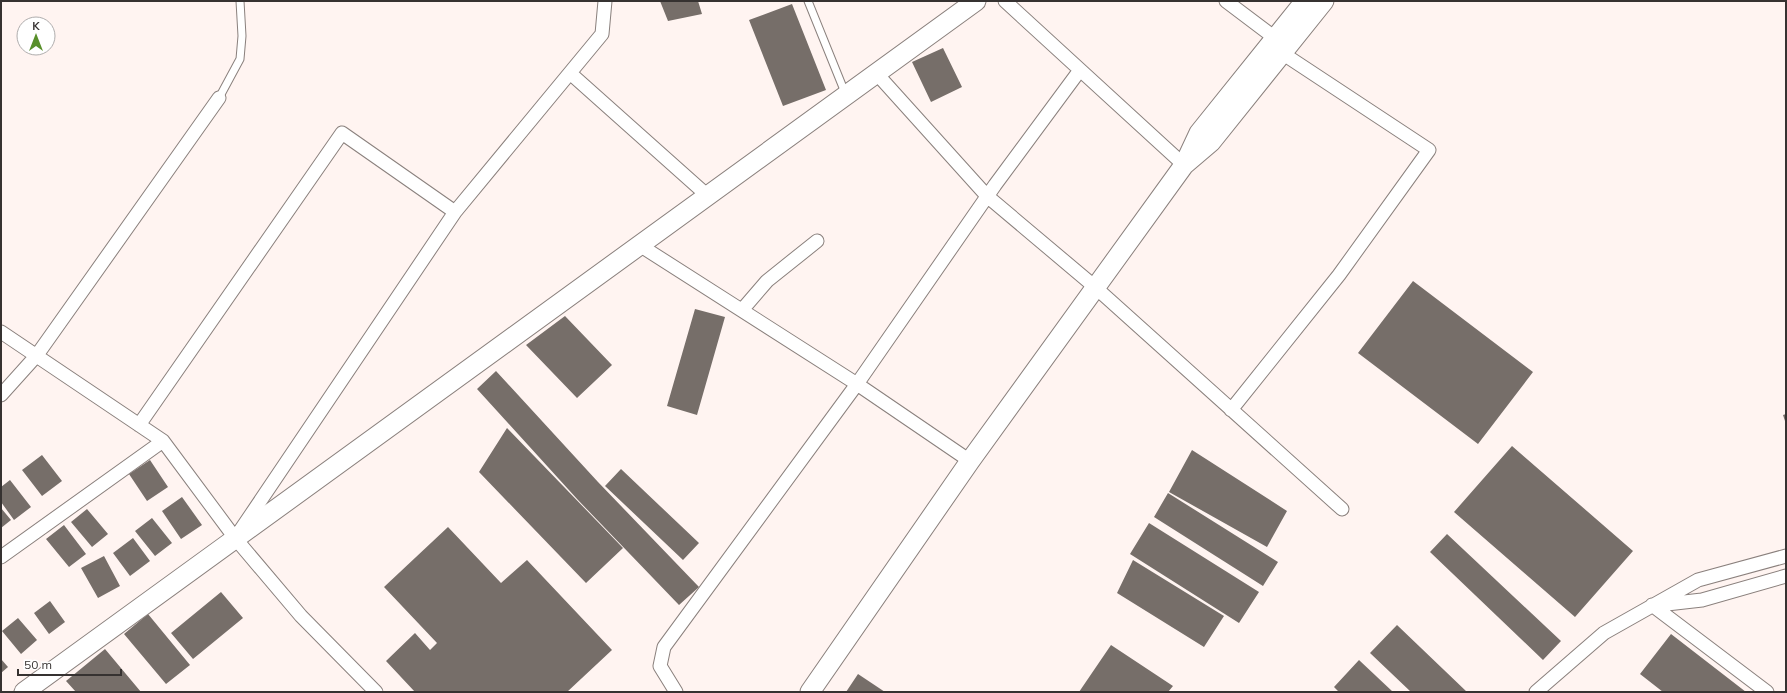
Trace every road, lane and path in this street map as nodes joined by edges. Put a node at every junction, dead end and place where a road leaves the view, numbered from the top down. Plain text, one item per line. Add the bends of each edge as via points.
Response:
1 (240, 1) edge
2 (605, 1) edge
3 (808, 1) edge
4 (976, 1) edge
5 (1005, 1) edge
6 (1226, 1) edge
7 (1305, 1) edge
8 (1324, 1) edge
9 (1278, 46) junction
10 (1080, 70) junction
11 (570, 73) junction
12 (877, 74) junction
13 (846, 96) junction
14 (219, 98) joint
15 (1184, 165) junction
16 (987, 196) junction
17 (708, 197) junction
18 (455, 212) junction
19 (816, 241) dead end
20 (642, 246) junction
21 (1096, 287) junction
22 (742, 310) junction
23 (1, 332) edge
24 (37, 355) junction
25 (857, 384) junction
26 (1, 396) edge
27 (1231, 410) junction
28 (139, 425) junction
29 (163, 441) junction
30 (970, 460) junction
31 (1342, 509) dead end
32 (235, 538) junction
33 (1786, 556) edge
34 (1, 557) edge
35 (1786, 576) edge
36 (1652, 605) junction
37 (24, 692) edge
38 (376, 692) edge
39 (676, 692) edge
40 (810, 692) edge
41 (1536, 692) edge
42 (1767, 692) edge

1 - 14 lane via 240,58
2 - 11 street via 602,34
3 - 13 lane
4 - 12 street
5 - 10 street
6 - 9 street
7 - 9 street
8 - 9 street
9 - 15 street via 1199,133
9 - 27 street via 1429,150 1339,275
10 - 15 street
10 - 16 street
11 - 17 street
11 - 18 street
12 - 13 street
12 - 16 street
13 - 17 street
14 - 24 street
15 - 21 street
16 - 21 street
16 - 25 street
17 - 20 street
18 - 28 street via 342,133
18 - 32 street
19 - 22 street via 767,281
20 - 22 street
20 - 32 street
21 - 27 street
21 - 30 street
22 - 25 street
23 - 24 street
24 - 26 street
24 - 28 street
25 - 30 street
25 - 39 street via 664,647 660,666
27 - 31 street
28 - 29 street
29 - 32 street
29 - 34 street
30 - 40 street
32 - 37 street
32 - 38 street via 302,616
33 - 36 street via 1698,580
35 - 36 street via 1702,600
36 - 41 street via 1604,633
36 - 42 street

